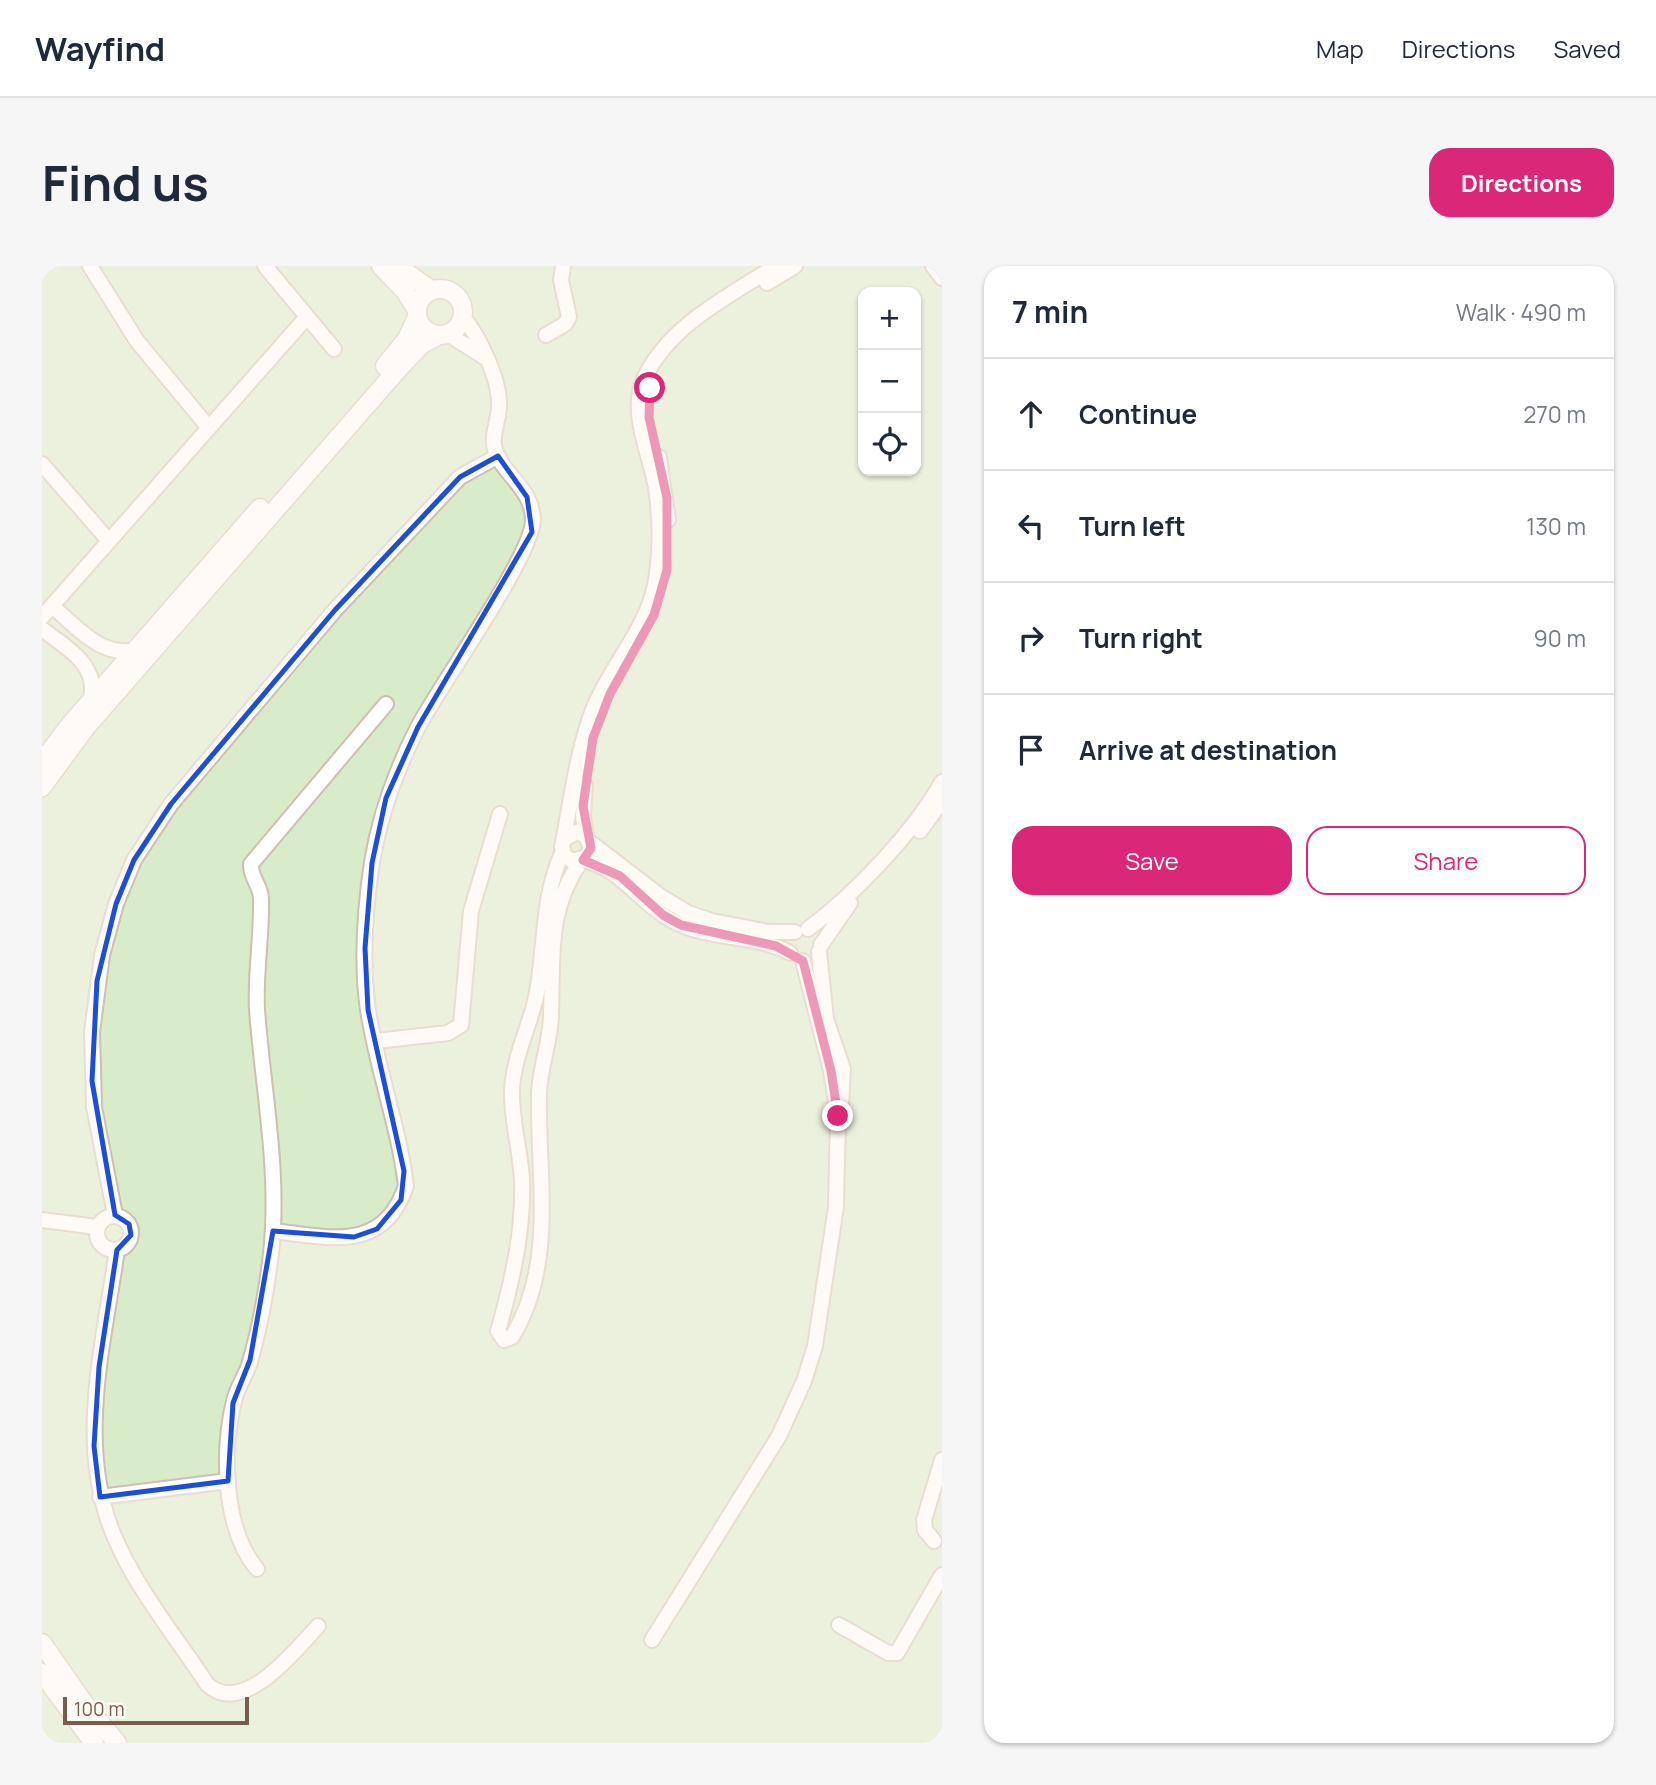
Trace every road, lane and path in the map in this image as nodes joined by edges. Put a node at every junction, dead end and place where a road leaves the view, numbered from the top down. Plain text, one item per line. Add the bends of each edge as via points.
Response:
1 (90, 266) edge
2 (265, 266) edge
3 (381, 266) edge
4 (397, 266) edge
5 (563, 266) edge
6 (776, 266) edge
7 (795, 266) edge
8 (933, 266) edge
9 (942, 278) edge
10 (430, 290) junction
11 (417, 314) junction
12 (463, 317) junction
13 (306, 318) junction
14 (443, 334) junction
15 (546, 335) dead end
16 (334, 349) dead end
17 (484, 357) junction
18 (209, 428) junction
19 (498, 456) junction
20 (42, 464) edge
21 (109, 541) junction
22 (52, 606) junction
23 (42, 618) edge
24 (42, 629) edge
25 (136, 650) junction
26 (90, 702) junction
27 (386, 704) dead end
28 (42, 762) edge
29 (942, 782) edge
30 (42, 788) edge
31 (942, 801) edge
32 (500, 814) dead end
33 (589, 840) junction
34 (564, 845) junction
35 (582, 860) junction
36 (857, 890) junction
37 (801, 930) junction
38 (820, 949) junction
39 (790, 953) junction
40 (803, 961) junction
41 (376, 1041) junction
42 (832, 1050) junction
43 (115, 1216) junction
44 (42, 1220) edge
45 (97, 1227) junction
46 (273, 1231) junction
47 (117, 1250) junction
48 (942, 1460) edge
49 (228, 1481) junction
50 (100, 1497) junction
51 (934, 1541) dead end
52 (257, 1569) dead end
53 (940, 1584) edge
54 (839, 1625) dead end
55 (318, 1626) dead end
56 (652, 1640) dead end
57 (42, 1643) edge
58 (42, 1673) edge
59 (94, 1743) edge
60 (117, 1743) edge

1 - 18 street via 137,341
2 - 13 street
3 - 11 street via 405,291
4 - 10 street
5 - 15 street via 561,280 569,317
6 - 34 street via 690,324 663,351 641,387 640,418 658,508 656,580 643,622 593,710
7 - 33 street via 699,329 664,363 650,388 649,417 667,498 667,570 650,623 598,721 583,796
8 - 9 street
10 - 11 street via 421,298
10 - 12 street via 443,288 455,293
11 - 14 street via 427,332
11 - 25 street via 407,339
12 - 14 street via 457,327
12 - 17 street via 475,332
13 - 16 street
13 - 18 street
14 - 17 street
14 - 30 street via 422,344 405,361 86,727
17 - 19 street via 499,394 494,437
18 - 21 street
19 - 41 street via 527,497 532,532 418,727 386,798 372,863 366,928 368,1010
19 - 43 street via 460,477 335,610 171,804 134,860 102,955 92,1032 94,1107
20 - 21 street
21 - 22 street
22 - 23 street
22 - 25 street via 103,649 116,653
24 - 26 street via 85,665 93,687
25 - 26 street
26 - 28 street
27 - 46 street via 251,864 261,899 257,1007
29 - 36 street
31 - 36 street via 919,831
32 - 41 street via 471,911 461,1025 448,1033
33 - 34 street via 577,832
33 - 35 street via 590,853
33 - 37 street via 660,897 688,913 769,932
34 - 35 street via 568,858
34 - 35 street via 545,912 536,993 514,1070 512,1104 522,1203 498,1331 504,1340 512,1338 518,1327 534,1279 544,1197 539,1094 551,1021 554,922 562,892
35 - 39 street via 620,876 681,925
36 - 37 street
36 - 38 street
37 - 38 street via 816,933
37 - 39 street via 789,939
38 - 40 street via 813,959
38 - 42 street
39 - 40 street
40 - 42 street
41 - 46 street via 406,1186 396,1211 377,1229 354,1237
42 - 56 street via 838,1116 833,1240 822,1311 804,1381 764,1463
43 - 45 street via 106,1217
43 - 47 street via 131,1229 130,1240
44 - 45 street
45 - 47 street via 101,1245
46 - 49 street via 250,1360 233,1404
47 - 50 street via 94,1424
48 - 51 street via 924,1520
49 - 50 street
49 - 52 street via 237,1536
50 - 55 street via 129,1567 207,1684 217,1692 247,1691 296,1651
53 - 54 street via 897,1653
57 - 60 street
58 - 59 street

